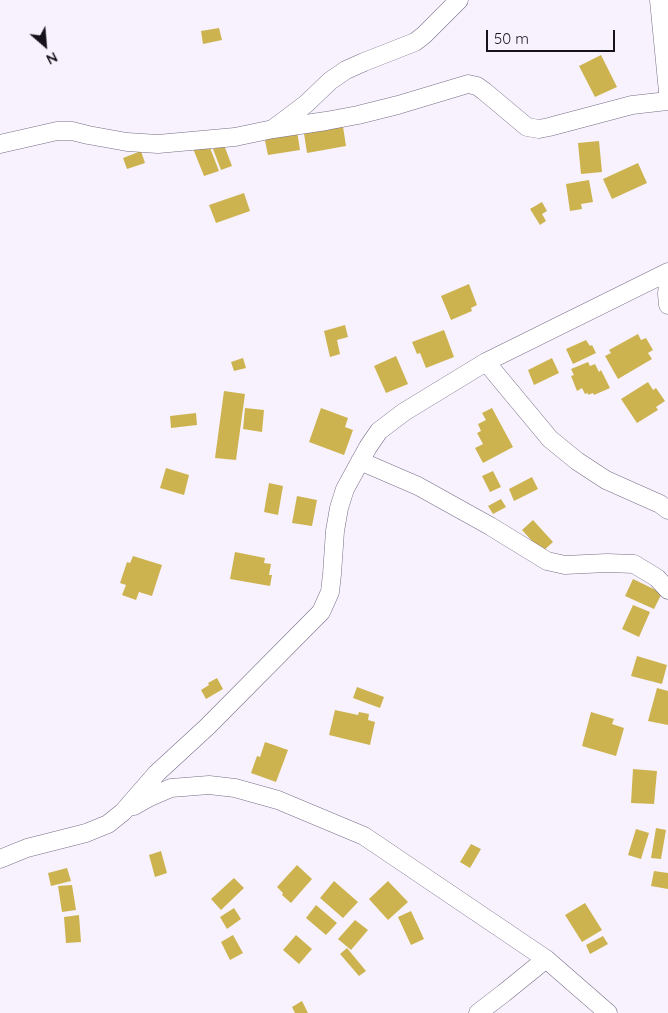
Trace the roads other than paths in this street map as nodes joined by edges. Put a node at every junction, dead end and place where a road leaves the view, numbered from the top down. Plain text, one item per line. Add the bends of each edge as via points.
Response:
1 (459, 0) edge
2 (659, 0) edge
3 (668, 92) edge
4 (668, 101) edge
5 (273, 129) junction
6 (0, 144) edge
7 (668, 272) edge
8 (668, 282) edge
9 (668, 305) edge
10 (486, 362) junction
11 (360, 461) junction
12 (668, 510) edge
13 (668, 590) edge
14 (123, 812) junction
15 (0, 859) edge
16 (546, 958) junction
17 (478, 1013) edge
18 (608, 1013) edge

1 - 5 street via 415,42 346,70
2 - 3 street
4 - 5 street via 632,105 538,129 527,127 484,91 468,84 398,105
5 - 6 street via 235,137 158,144 57,131
7 - 10 street
8 - 9 street
10 - 11 street via 404,412 380,431
10 - 12 street via 550,439 577,461 606,480
11 - 13 street via 418,486 547,561 565,565 634,564 657,578
11 - 14 street via 338,508 330,592 321,612 157,773
14 - 15 street via 108,824 86,833 27,848
14 - 16 street via 171,788 188,786 235,788 278,800 364,836
16 - 17 street
16 - 18 street

